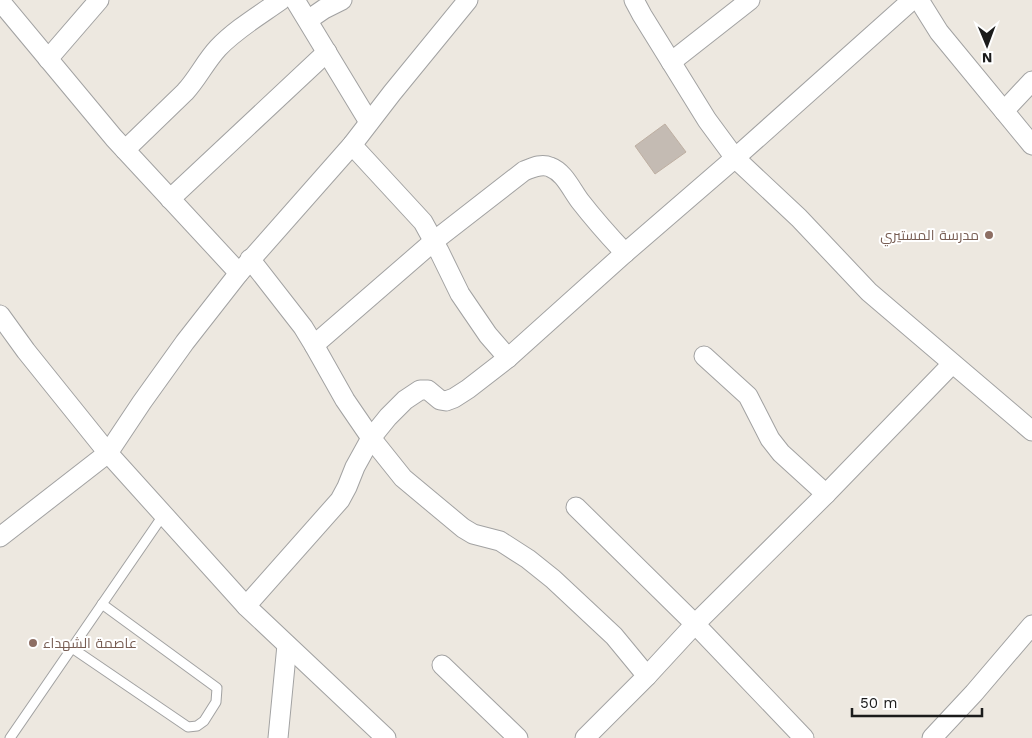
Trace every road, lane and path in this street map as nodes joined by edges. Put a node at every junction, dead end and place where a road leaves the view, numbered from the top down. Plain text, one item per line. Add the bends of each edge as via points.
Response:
1 (99, 0) edge
2 (281, 0) edge
3 (295, 0) edge
4 (342, 0) edge
5 (468, 0) edge
6 (634, 0) edge
7 (750, 0) edge
8 (912, 0) edge
9 (919, 0) edge
10 (0, 1) edge
11 (308, 20) junction
12 (327, 52) junction
13 (48, 59) junction
14 (671, 62) junction
15 (1032, 81) edge
16 (1004, 111) junction
17 (370, 122) junction
18 (352, 145) junction
19 (1032, 145) edge
20 (125, 150) junction
21 (734, 158) junction
22 (170, 199) junction
23 (434, 241) junction
24 (625, 254) junction
25 (245, 266) junction
26 (0, 315) edge
27 (314, 345) junction
28 (704, 356) dead end
29 (508, 358) junction
30 (952, 364) junction
31 (1032, 431) edge
32 (371, 438) junction
33 (108, 453) junction
34 (826, 494) junction
35 (576, 507) dead end
36 (164, 514) junction
37 (0, 537) edge
38 (102, 604) junction
39 (246, 606) junction
40 (695, 624) junction
41 (1032, 625) edge
42 (287, 645) junction
43 (72, 648) junction
44 (442, 665) dead end
45 (647, 676) junction
46 (380, 736) edge
47 (10, 738) edge
48 (278, 738) edge
49 (518, 738) edge
50 (585, 738) edge
51 (804, 738) edge
52 (932, 738) edge

1 - 13 street
2 - 20 street via 220,46 185,92
3 - 11 street
4 - 11 street
5 - 17 street
6 - 14 street
7 - 14 street
8 - 21 street
9 - 16 street via 939,32
10 - 13 street
11 - 12 street
12 - 17 street
12 - 22 street
13 - 20 street
14 - 21 street
15 - 16 street
16 - 19 street
17 - 18 street
18 - 23 street via 423,222
18 - 25 street
20 - 22 street
21 - 24 street
21 - 30 street via 799,218 869,292
22 - 25 street
23 - 24 street via 524,171 541,165 564,176 580,201
23 - 27 street
23 - 29 street via 460,294
24 - 29 street
25 - 27 street via 294,314
25 - 33 street via 174,357
26 - 33 street
27 - 32 street
28 - 34 street via 748,396 770,439
29 - 32 street via 468,389 446,401 428,390 420,390 405,400
30 - 31 street
30 - 34 street
32 - 39 street via 340,500
32 - 45 street via 403,478 463,528 500,541 554,579 614,636
33 - 36 street
33 - 37 street
34 - 40 street
35 - 40 street
36 - 38 lane
36 - 39 street
38 - 43 lane
38 - 43 lane via 217,688 216,702 204,721 198,726 188,727
39 - 42 street
40 - 45 street
40 - 51 street
41 - 52 street
42 - 46 street
42 - 48 street
43 - 47 lane
44 - 49 street
45 - 50 street

